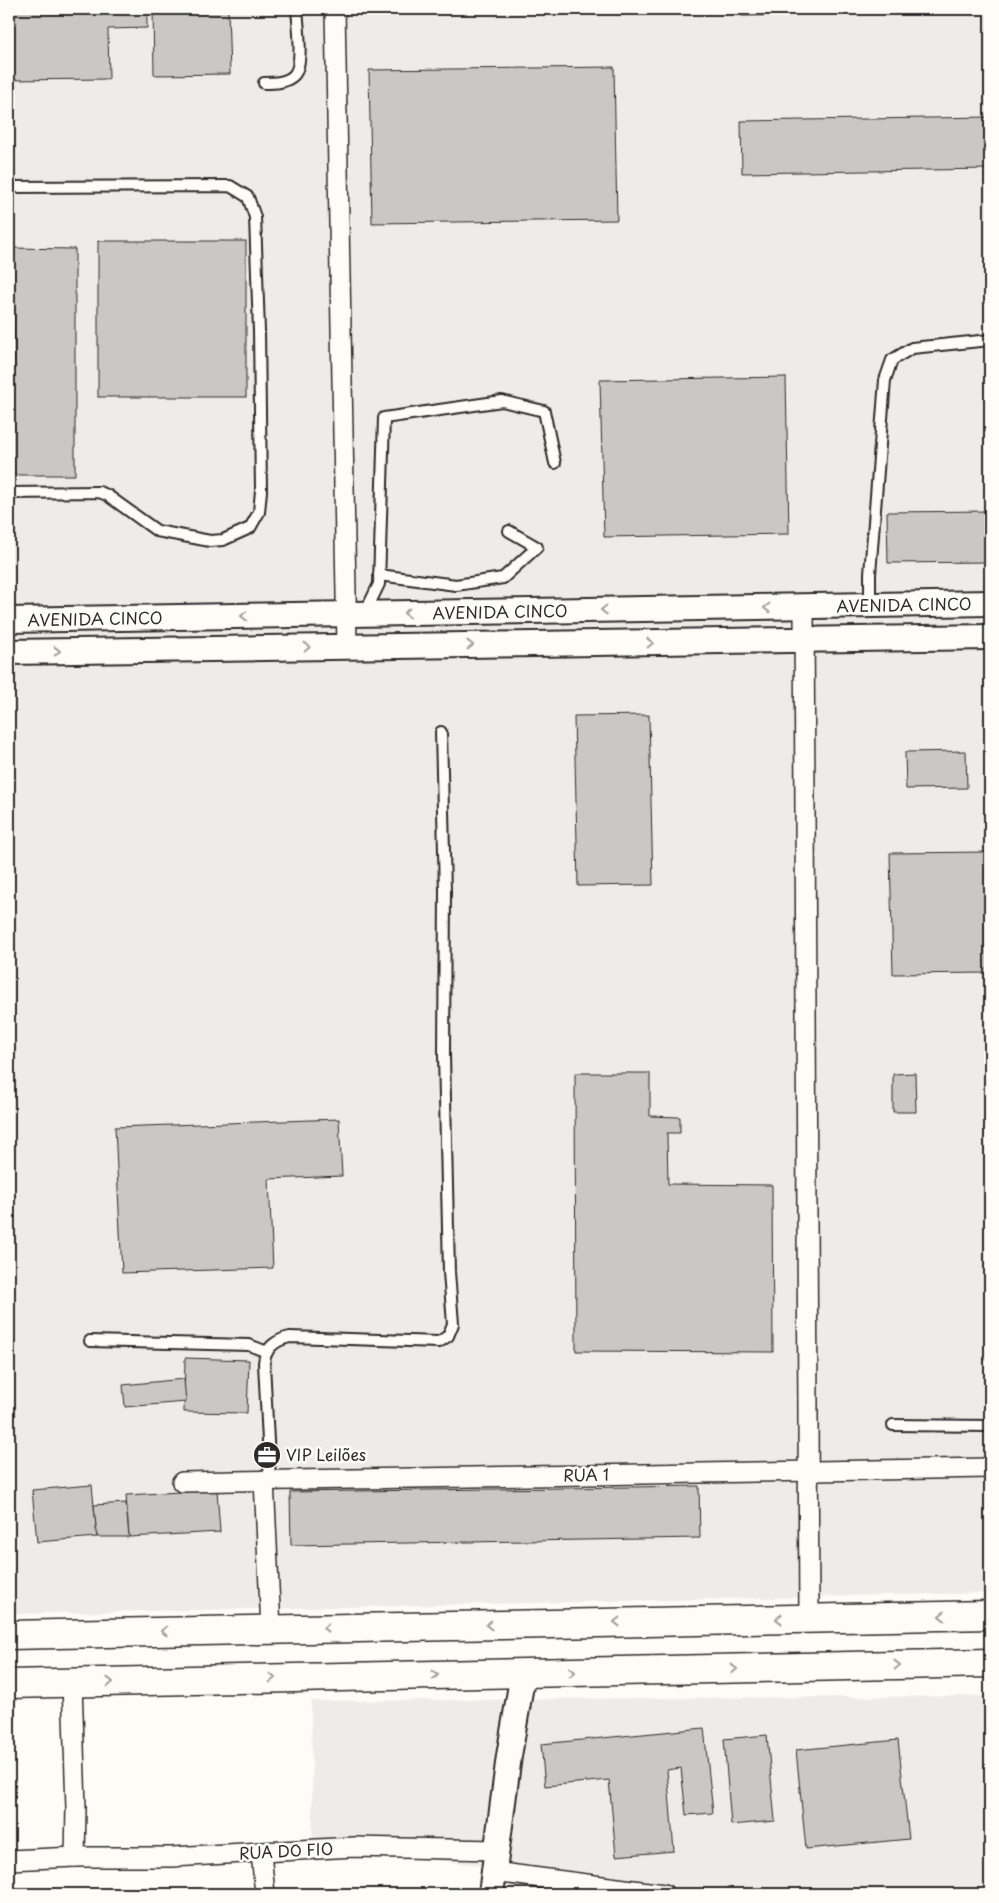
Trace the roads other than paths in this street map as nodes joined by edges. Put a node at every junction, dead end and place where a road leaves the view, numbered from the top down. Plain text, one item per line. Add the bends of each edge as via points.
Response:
1 (297, 9) edge
2 (335, 9) edge
3 (264, 83) dead end
4 (9, 187) edge
5 (990, 340) edge
6 (555, 463) dead end
7 (9, 492) edge
8 (509, 531) dead end
9 (379, 574) junction
10 (990, 604) edge
11 (870, 606) junction
12 (804, 607) junction
13 (356, 614) junction
14 (9, 620) edge
15 (990, 637) edge
16 (804, 641) junction
17 (347, 646) junction
18 (9, 652) edge
19 (441, 732) dead end
20 (90, 1342) dead end
21 (267, 1352) junction
22 (893, 1425) dead end
23 (990, 1426) edge
24 (990, 1468) edge
25 (808, 1471) junction
26 (267, 1480) junction
27 (182, 1482) dead end
28 (990, 1615) edge
29 (809, 1618) junction
30 (271, 1629) junction
31 (9, 1635) edge
32 (990, 1663) edge
33 (523, 1673) junction
34 (72, 1682) junction
35 (9, 1684) edge
36 (261, 1853) junction
37 (75, 1857) junction
38 (9, 1860) edge
39 (494, 1872) edge
40 (265, 1894) edge
41 (664, 1894) edge

1 - 3 lane via 299,59 295,74 278,83
2 - 13 street
4 - 7 lane via 230,186 248,198 255,217 261,491 259,512 250,528 223,540 210,541 157,531 99,492
5 - 11 lane via 912,348 892,360 885,380
6 - 9 lane via 544,411 502,401 384,418
8 - 9 lane via 537,547 503,578 456,585
9 - 13 lane via 379,584
10 - 11 street, AVENIDA CINCO
11 - 12 street, AVENIDA CINCO
12 -> 13 street, AVENIDA CINCO
12 - 16 street
13 -> 14 street, AVENIDA CINCO
13 - 17 street
15 - 16 street, AVENIDA CINCO
17 -> 16 street, AVENIDA CINCO
16 - 25 street
18 -> 17 street, AVENIDA CINCO
19 - 21 lane via 445,891 444,1055 453,1324 445,1340 439,1342 290,1337 278,1340
20 - 21 lane via 249,1345
21 - 26 lane via 264,1363
22 - 23 lane
24 - 25 street, RUA 1
25 - 26 street, RUA 1
25 - 29 street
26 - 27 street, RUA 1
26 - 30 street
28 -> 29 highway
29 -> 30 highway
30 -> 31 highway
33 -> 32 highway
34 -> 33 highway
33 - 39 street
34 - 35 highway
34 - 37 street
36 - 37 street, RUA DO FIO
36 - 39 street, RUA DO FIO via 354,1847
36 - 40 street
37 - 38 street, RUA DO FIO
39 - 41 street, RUA DO FIO

